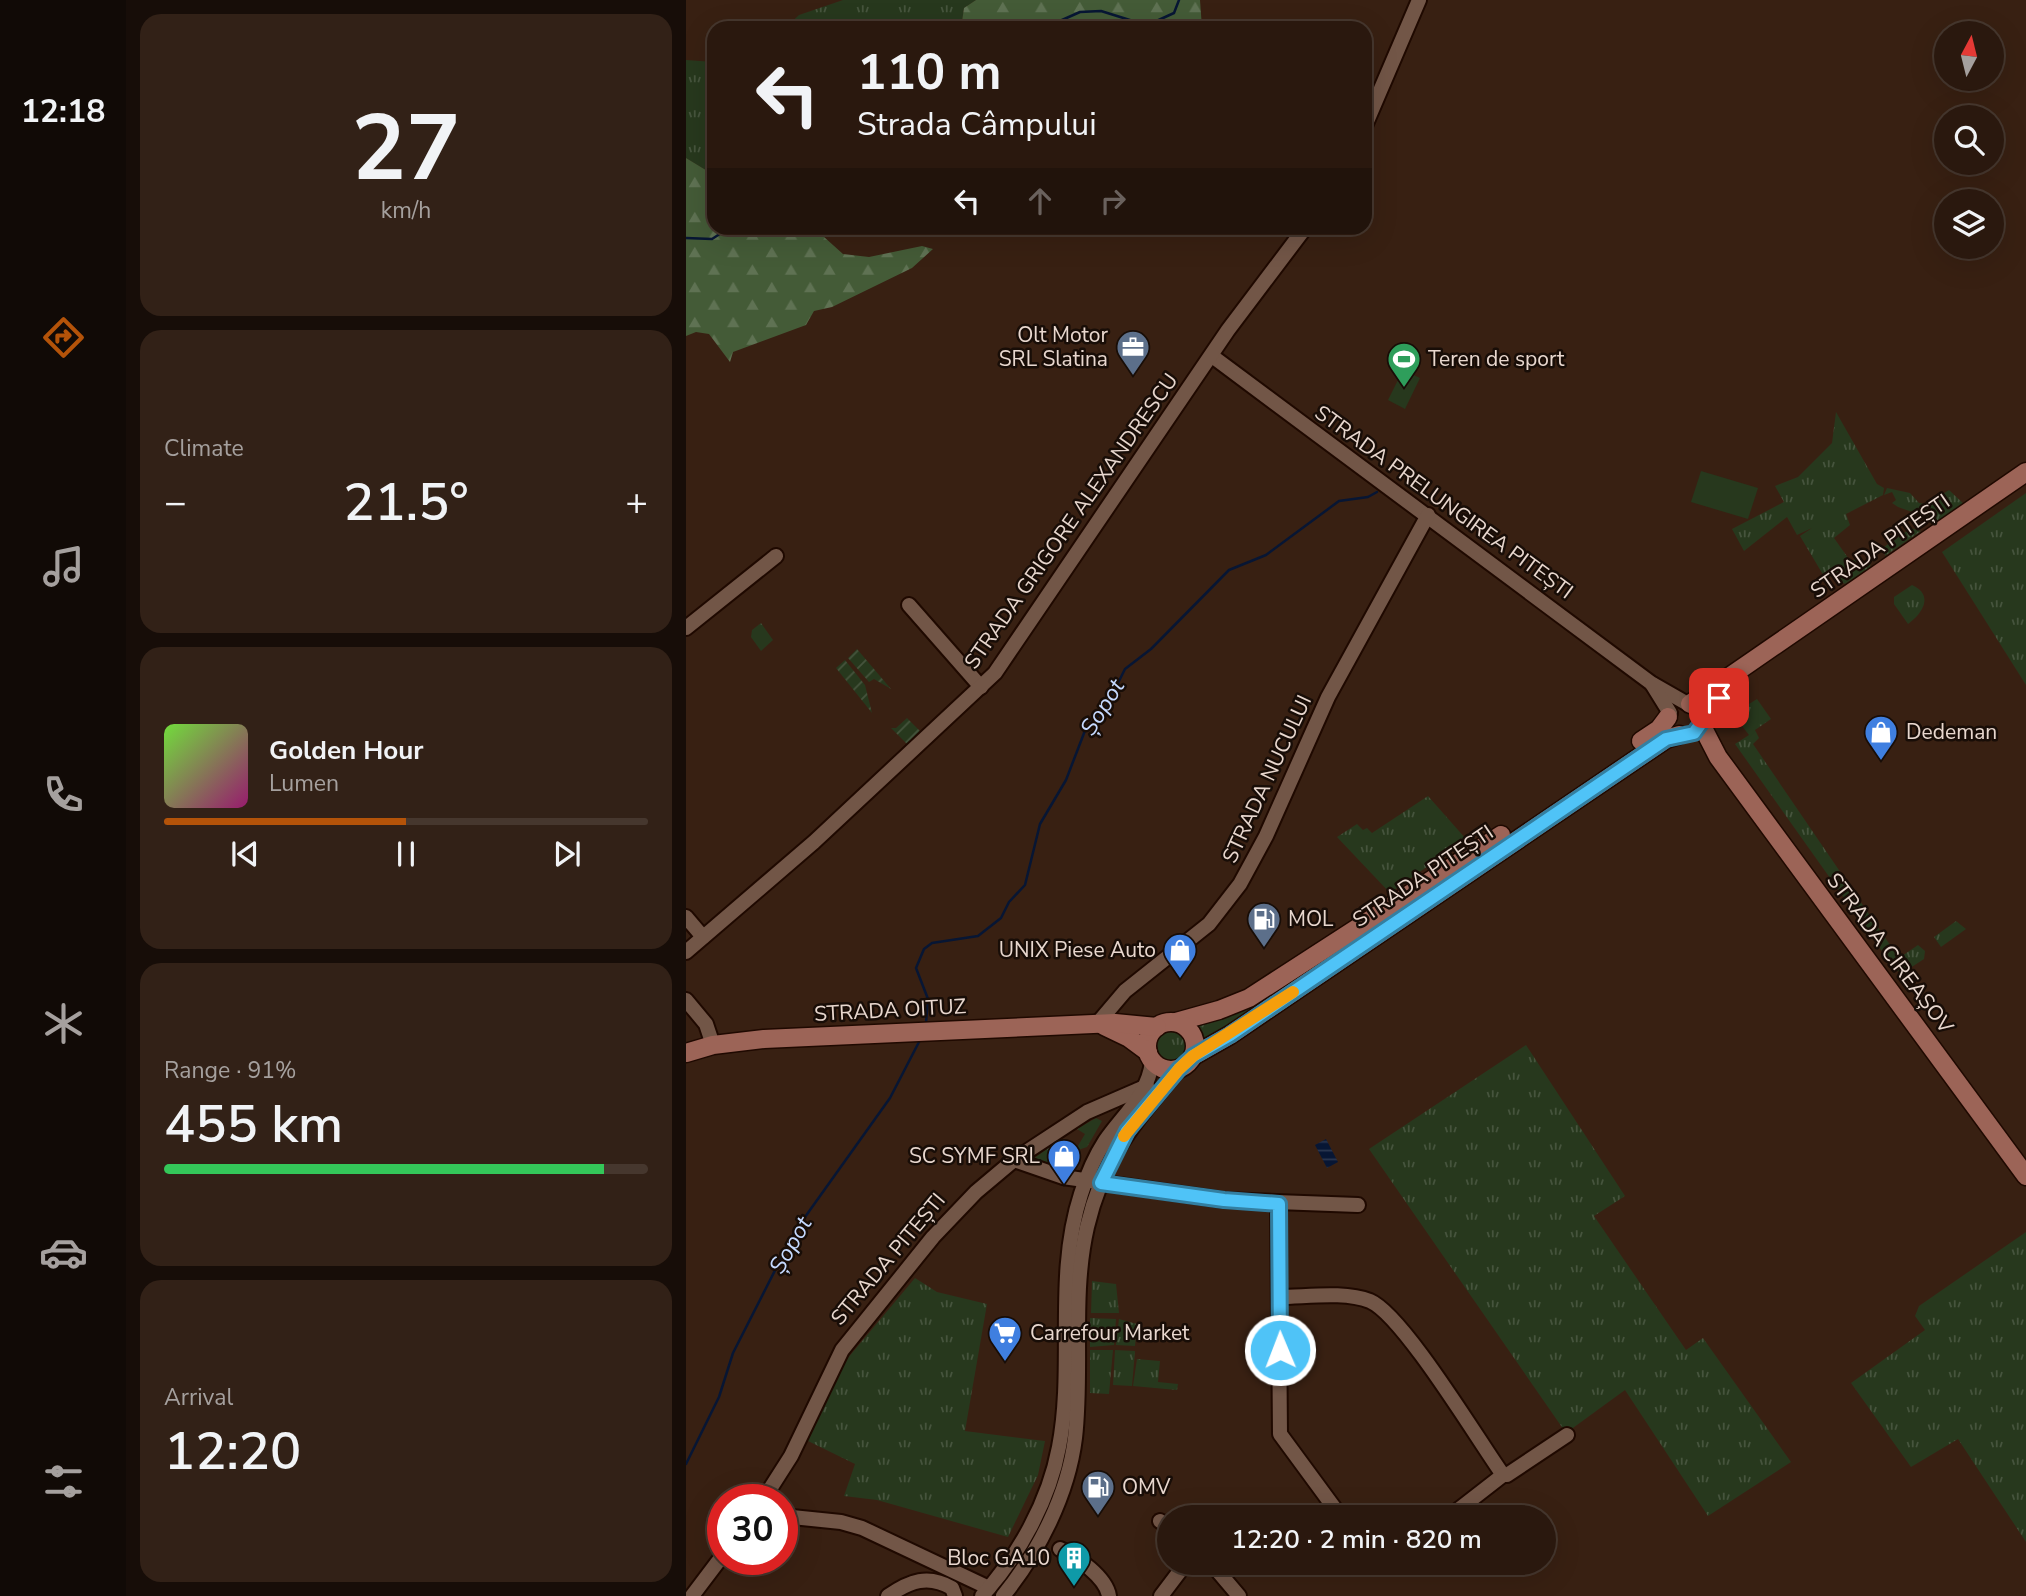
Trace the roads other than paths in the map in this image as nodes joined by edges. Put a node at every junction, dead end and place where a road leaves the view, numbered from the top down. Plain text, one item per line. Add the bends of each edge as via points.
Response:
1 (1419, 0) edge
2 (1372, 110) edge
3 (1299, 235) edge
4 (1212, 356) junction
5 (2026, 472) edge
6 (2026, 486) edge
7 (1428, 515) junction
8 (776, 556) dead end
9 (909, 605) dead end
10 (686, 628) edge
11 (1651, 683) junction
12 (981, 687) junction
13 (1688, 703) junction
14 (1669, 715) junction
15 (1701, 721) junction
16 (1683, 736) junction
17 (1718, 757) junction
18 (1494, 847) junction
19 (686, 918) edge
20 (704, 937) junction
21 (686, 952) edge
22 (686, 1000) edge
23 (1175, 1022) junction
24 (1097, 1024) junction
25 (1157, 1027) junction
26 (713, 1045) junction
27 (686, 1053) edge
28 (1150, 1056) junction
29 (1193, 1056) junction
30 (1179, 1069) junction
31 (1147, 1086) junction
32 (1087, 1112) junction
33 (1113, 1130) junction
34 (1014, 1160) junction
35 (2026, 1176) edge
36 (1085, 1181) junction
37 (1101, 1183) junction
38 (1279, 1204) junction
39 (1358, 1205) dead end
40 (1279, 1297) junction
41 (1567, 1435) dead end
42 (1503, 1475) junction
43 (773, 1484) edge
44 (1052, 1495) junction
45 (1332, 1505) edge
46 (1464, 1505) edge
47 (798, 1518) edge
48 (1026, 1549) junction
49 (1060, 1549) dead end
50 (708, 1575) edge
51 (1177, 1575) edge
52 (1221, 1575) edge
53 (986, 1592) edge
54 (692, 1596) edge
55 (888, 1596) edge
56 (956, 1596) edge
57 (1003, 1596) edge
58 (1109, 1596) edge
59 (1161, 1596) edge
60 (1239, 1596) edge

1 - 2 street
3 - 4 street, STRADA GRIGORE ALEXANDRESCU
4 - 7 street, STRADA PRELUNGIREA PITEȘTI
4 - 12 street, STRADA GRIGORE ALEXANDRESCU via 995,674
5 - 13 main road, STRADA PITEȘTI
6 - 15 main road, STRADA PITEȘTI via 1719,698
7 - 11 street, STRADA PRELUNGIREA PITEȘTI
7 - 24 street, STRADA NUCULUI via 1328,697 1240,884 1209,924 1125,991
8 - 10 street
9 - 12 street
11 - 13 street, STRADA PRELUNGIREA PITEȘTI
11 - 14 street, STRADA PRELUNGIREA PITEȘTI
12 - 20 street, STRADA GRIGORE ALEXANDRESCU
13 - 14 main road, STRADA PITEȘTI via 1676,705
13 - 15 main road via 1700,712
14 - 16 main road via 1671,728
14 - 18 main road, STRADA PITEȘTI via 1659,729
15 - 16 main road, STRADA PITEȘTI via 1694,733
15 - 17 main road, STRADA CIREAȘOV
16 - 17 main road, STRADA CIREAȘOV
16 - 18 main road, STRADA PITEȘTI via 1666,739
17 - 35 main road, STRADA CIREAȘOV
18 - 23 main road, STRADA PITEȘTI via 1249,998
18 - 29 main road, STRADA PITEȘTI via 1230,1035
19 - 20 street
20 - 21 street, STRADA GRIGORE ALEXANDRESCU
22 - 26 street via 706,1024
23 - 25 main road
23 - 29 main road via 1191,1032
24 - 25 main road, STRADA OITUZ
24 - 26 main road, STRADA OITUZ via 775,1038
24 - 28 main road, STRADA OITUZ via 1129,1038
25 - 28 main road via 1149,1036
26 - 27 main road, STRADA OITUZ
28 - 30 main road via 1163,1069
28 - 31 street
29 - 30 main road
30 - 37 street via 1127,1131
31 - 32 street, STRADA PITEȘTI
31 - 33 street
32 - 33 street via 1103,1113
32 - 34 street, STRADA PITEȘTI
33 - 36 street
34 - 36 street via 1041,1172
34 - 43 street, STRADA PITEȘTI via 933,1237 842,1350
36 - 37 street
36 - 44 street via 1068,1253 1060,1444
37 - 38 street
37 - 44 street via 1083,1251 1074,1439
38 - 39 street
38 - 40 street
40 - 42 street via 1374,1303 1410,1338
40 - 45 street via 1280,1434
41 - 42 street
42 - 46 street
44 - 48 street
47 - 53 street via 862,1528
48 - 53 street
48 - 57 street
49 - 58 street via 1104,1582
50 - 54 street
51 - 59 street
52 - 60 street
55 - 56 street via 930,1578 952,1588

